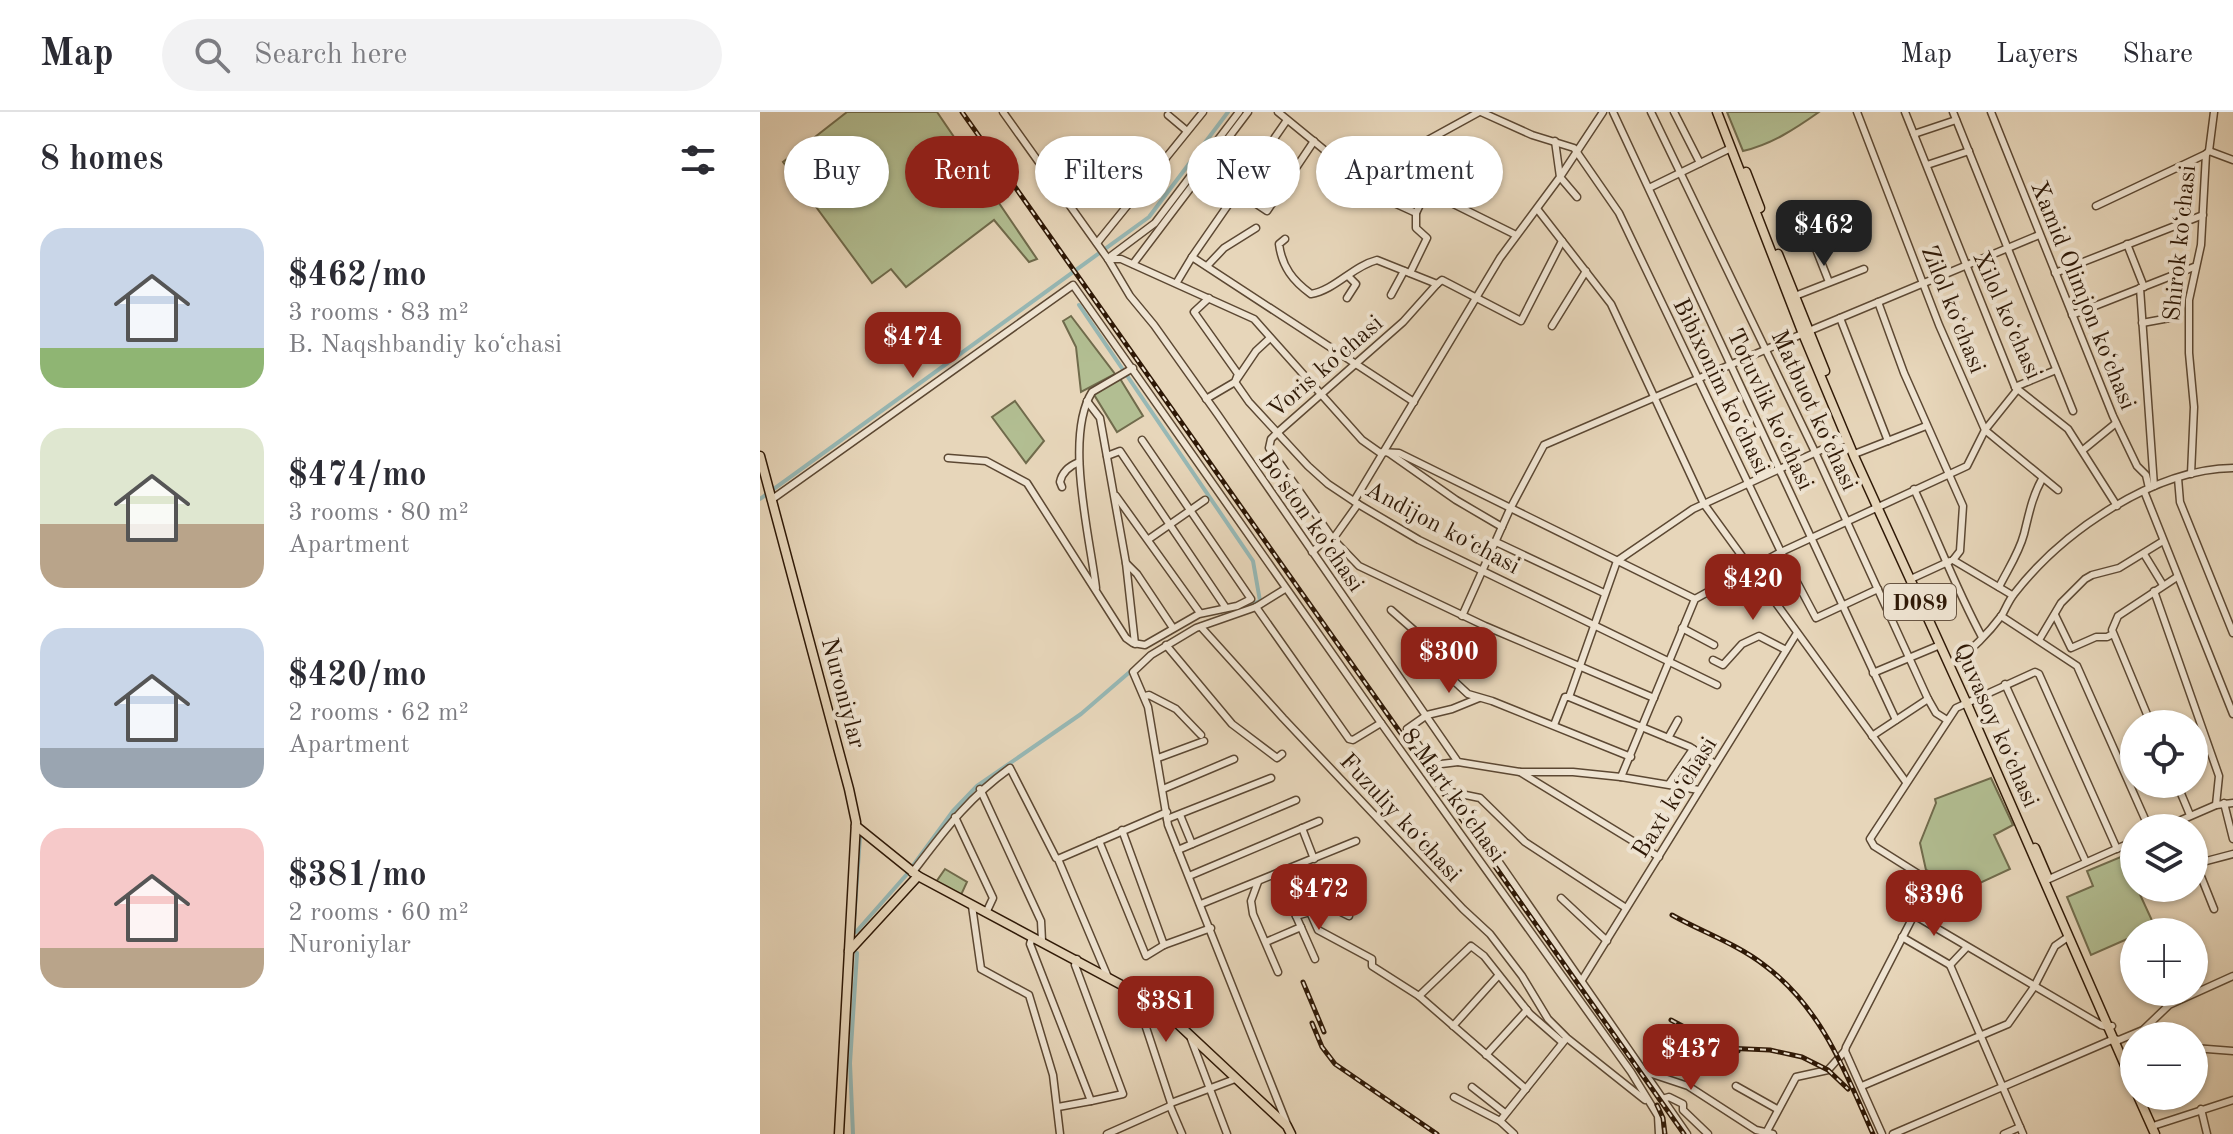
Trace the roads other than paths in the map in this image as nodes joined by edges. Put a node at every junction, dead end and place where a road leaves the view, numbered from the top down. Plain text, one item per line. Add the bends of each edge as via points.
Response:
1 (1003, 112) edge
2 (1203, 112) edge
3 (1239, 112) edge
4 (1248, 112) edge
5 (1278, 112) edge
6 (1480, 112) edge
7 (1603, 112) edge
8 (1613, 112) edge
9 (1651, 112) edge
10 (1674, 112) edge
11 (1720, 112) edge
12 (1857, 112) edge
13 (1905, 112) edge
14 (1991, 112) edge
15 (2214, 112) edge
16 (1168, 115) dead end
17 (1955, 116) edge
18 (1287, 120) junction
19 (1187, 131) junction
20 (1914, 134) junction
21 (1229, 136) edge
22 (1276, 136) edge
23 (1436, 136) edge
24 (1314, 141) joint
25 (1555, 141) junction
26 (1731, 148) junction
27 (1576, 150) junction
28 (1171, 151) edge
29 (1969, 151) junction
30 (2208, 153) junction
31 (2233, 160) edge
32 (1300, 162) edge
33 (1700, 163) junction
34 (1927, 165) junction
35 (1681, 173) junction
36 (1560, 177) junction
37 (1649, 188) junction
38 (1187, 192) edge
39 (1577, 197) dead end
40 (2096, 206) dead end
41 (1125, 208) edge
42 (1226, 208) edge
43 (1405, 208) edge
44 (1418, 208) edge
45 (1463, 208) edge
46 (1538, 210) junction
47 (1416, 213) junction
48 (2203, 215) junction
49 (1256, 228) dead end
50 (1810, 234) dead end
51 (1516, 235) junction
52 (2039, 235) junction
53 (1562, 241) junction
54 (1282, 242) dead end
55 (2127, 244) junction
56 (1098, 245) junction
57 (2007, 248) junction
58 (1107, 257) junction
59 (1192, 257) junction
60 (1133, 264) junction
61 (1207, 266) junction
62 (1965, 266) junction
63 (2194, 267) junction
64 (1864, 269) dead end
65 (1586, 271) junction
66 (1407, 272) junction
67 (2055, 273) junction
68 (1348, 276) junction
69 (1177, 282) junction
70 (1829, 282) junction
71 (1923, 283) junction
72 (1437, 284) junction
73 (2142, 288) junction
74 (1391, 295) dead end
75 (1795, 296) junction
76 (1209, 298) junction
77 (1347, 298) dead end
78 (1476, 298) junction
79 (1878, 302) junction
80 (2072, 315) junction
81 (2175, 317) dead end
82 (1840, 318) junction
83 (2142, 323) junction
84 (1552, 326) dead end
85 (1806, 332) junction
86 (1270, 338) junction
87 (1767, 350) junction
88 (1357, 364) junction
89 (1731, 365) junction
90 (1132, 369) junction
91 (2056, 370) junction
92 (1699, 380) junction
93 (1235, 382) junction
94 (2016, 389) junction
95 (1320, 396) junction
96 (1206, 399) junction
97 (1655, 399) junction
98 (1087, 401) junction
99 (1414, 402) junction
100 (2073, 411) dead end
101 (2116, 423) junction
102 (1926, 426) junction
103 (1985, 430) junction
104 (1277, 433) junction
105 (1847, 438) junction
106 (1142, 440) dead end
107 (1888, 441) junction
108 (2083, 450) junction
109 (1386, 451) junction
110 (1815, 452) junction
111 (1858, 454) junction
112 (760, 456) edge
113 (1107, 456) junction
114 (948, 458) dead end
115 (1079, 462) junction
116 (2233, 468) edge
117 (1780, 469) junction
118 (1948, 473) junction
119 (2191, 474) junction
120 (2178, 478) junction
121 (2042, 479) junction
122 (1749, 484) junction
123 (1062, 487) dead end
124 (2149, 488) junction
125 (1914, 489) junction
126 (2058, 490) dead end
127 (1115, 494) junction
128 (771, 500) junction
129 (1205, 500) dead end
130 (1356, 502) junction
131 (1704, 504) junction
132 (2117, 506) junction
133 (1879, 507) junction
134 (1510, 509) junction
135 (1191, 510) junction
136 (1847, 521) junction
137 (1170, 524) junction
138 (1502, 527) junction
139 (1811, 537) junction
140 (1332, 538) junction
141 (1149, 539) junction
142 (2163, 541) junction
143 (1496, 542) junction
144 (1312, 552) junction
145 (1781, 552) junction
146 (2144, 554) junction
147 (1617, 561) junction
148 (1950, 561) junction
149 (1126, 563) junction
150 (1749, 567) junction
151 (1483, 570) junction
152 (1912, 576) junction
153 (2177, 577) junction
154 (2163, 585) junction
155 (1999, 587) junction
156 (1096, 588) junction
157 (1285, 589) junction
158 (1878, 589) junction
159 (2154, 591) junction
160 (1604, 593) junction
161 (2012, 595) junction
162 (1695, 599) junction
163 (1842, 606) junction
164 (1256, 607) junction
165 (1226, 608) junction
166 (1391, 610) dead end
167 (1200, 613) junction
168 (2055, 615) junction
169 (1462, 616) junction
170 (2001, 616) junction
171 (1593, 625) junction
172 (1201, 627) junction
173 (1173, 628) junction
174 (1682, 628) junction
175 (1797, 633) junction
176 (2233, 633) edge
177 (2113, 634) junction
178 (1982, 637) junction
179 (2039, 640) junction
180 (1135, 644) junction
181 (1166, 645) junction
182 (1714, 645) dead end
183 (1940, 645) junction
184 (2071, 648) junction
185 (1786, 650) junction
186 (1910, 657) junction
187 (1713, 660) dead end
188 (1668, 662) junction
189 (1953, 662) junction
190 (1579, 666) junction
191 (2077, 666) junction
192 (1873, 673) junction
193 (2005, 684) junction
194 (1717, 685) dead end
195 (1145, 696) junction
196 (1569, 697) junction
197 (1479, 698) junction
198 (1654, 698) junction
199 (1928, 699) junction
200 (1969, 702) junction
201 (2145, 710) edge
202 (2233, 714) edge
203 (1427, 715) junction
204 (1678, 720) dead end
205 (1896, 720) junction
206 (1947, 720) junction
207 (1381, 723) junction
208 (1554, 725) junction
209 (1642, 727) junction
210 (1872, 736) junction
211 (1668, 738) junction
212 (1693, 749) junction
213 (1282, 754) dead end
214 (1631, 757) junction
215 (1158, 758) junction
216 (1234, 759) dead end
217 (1458, 762) junction
218 (1715, 764) junction
219 (1433, 765) junction
220 (1520, 772) junction
221 (1621, 777) junction
222 (1271, 778) dead end
223 (1906, 782) junction
224 (1669, 784) junction
225 (980, 789) junction
226 (1163, 789) junction
227 (1699, 790) junction
228 (1451, 792) junction
229 (1296, 800) dead end
230 (2224, 803) junction
231 (2233, 803) edge
232 (2216, 805) junction
233 (2143, 814) edge
234 (2193, 814) edge
235 (1180, 815) junction
236 (1167, 816) junction
237 (955, 817) junction
238 (1319, 821) dead end
239 (856, 826) junction
240 (1302, 828) junction
241 (1122, 830) junction
242 (2233, 839) edge
243 (1099, 841) junction
244 (1356, 841) dead end
245 (1192, 844) junction
246 (2120, 848) edge
247 (2117, 849) junction
248 (1178, 850) junction
249 (2233, 854) edge
250 (1659, 857) junction
251 (1058, 859) junction
252 (1314, 859) junction
253 (2208, 860) edge
254 (2086, 862) junction
255 (915, 874) junction
256 (1278, 874) junction
257 (1189, 876) junction
258 (2049, 879) junction
259 (1258, 882) junction
260 (2208, 894) edge
261 (1561, 898) dead end
262 (1201, 904) junction
263 (972, 906) junction
264 (1626, 908) junction
265 (2214, 909) dead end
266 (1309, 911) junction
267 (986, 913) junction
268 (1914, 915) junction
269 (1296, 916) junction
270 (1349, 916) dead end
271 (1301, 927) junction
272 (1211, 928) junction
273 (1032, 936) junction
274 (1902, 937) junction
275 (2068, 937) junction
276 (1042, 941) junction
277 (1607, 941) junction
278 (1266, 942) junction
279 (1164, 945) junction
280 (1967, 947) junction
281 (848, 952) junction
282 (1077, 959) junction
283 (1315, 959) dead end
284 (1950, 965) junction
285 (1278, 972) dead end
286 (1107, 975) junction
287 (1498, 976) junction
288 (2233, 976) edge
289 (1582, 980) junction
290 (2034, 987) junction
291 (1134, 991) junction
292 (1419, 996) junction
293 (1527, 1010) junction
294 (2155, 1022) edge
295 (1453, 1026) junction
296 (2110, 1027) junction
297 (1981, 1035) junction
298 (1190, 1036) junction
299 (2120, 1038) edge
300 (2116, 1039) junction
301 (1565, 1040) junction
302 (2120, 1047) edge
303 (2120, 1049) edge
304 (2208, 1049) edge
305 (1845, 1051) junction
306 (2233, 1051) edge
307 (1486, 1055) junction
308 (1643, 1071) junction
309 (1235, 1079) junction
310 (1736, 1086) dead end
311 (1862, 1086) junction
312 (2003, 1086) junction
313 (1472, 1087) dead end
314 (1210, 1089) junction
315 (1526, 1089) junction
316 (1454, 1097) dead end
317 (1662, 1099) junction
318 (2233, 1100) edge
319 (1091, 1101) junction
320 (1171, 1104) junction
321 (1651, 1104) junction
322 (1058, 1107) junction
323 (2208, 1107) edge
324 (1777, 1109) junction
325 (2147, 1110) edge
326 (2199, 1110) edge
327 (2201, 1110) edge
328 (1505, 1113) junction
329 (1500, 1121) junction
330 (1289, 1130) edge
331 (2022, 1130) edge
332 (2156, 1131) edge
333 (1755, 1132) edge
334 (1766, 1133) edge
335 (839, 1134) edge
336 (1060, 1134) edge
337 (1110, 1134) edge
338 (1182, 1134) edge
339 (1227, 1134) edge
340 (1514, 1134) edge
341 (1659, 1134) edge
342 (1687, 1134) edge
343 (1708, 1134) edge
344 (1773, 1134) edge
345 (1882, 1134) edge
346 (1893, 1134) edge
347 (2004, 1134) edge
348 (2144, 1134) edge
349 (2207, 1134) edge

1 - 56 street, Boʻston koʻchasi
2 - 19 street
3 - 58 street via 1155,223
4 - 21 street
5 - 18 street
6 - 23 street
6 - 25 street
7 - 27 street
8 - 37 street, Totuvlik koʻchasi
9 - 35 street, Matbuot koʻchasi
10 - 33 street
11 - 26 main road, Quvasoy koʻchasi / D089
11 - 75 main road, Quvasoy koʻchasi / D089
12 - 71 street, Zilol koʻchasi
13 - 20 street, Xilol koʻchasi
14 - 52 street, Xamid Olimjon koʻchasi
15 - 30 street, Shirok koʻchasi
16 - 19 street
17 - 20 street
17 - 29 street
18 - 22 street
18 - 24 street
19 - 28 street
20 - 34 street, Xilol koʻchasi
24 - 32 street
25 - 27 street
25 - 36 street
26 - 33 street
26 - 85 main road, Quvasoy koʻchasi / D089
27 - 36 street
27 - 92 street, Bibixonim koʻchasi via 1619,213
29 - 34 street
29 - 57 street
30 - 31 street
30 - 40 street
30 - 48 street, Shirok koʻchasi
33 - 35 street
34 - 62 street, Xilol koʻchasi
35 - 37 street
35 - 87 street, Matbuot koʻchasi
36 - 39 street
36 - 46 street
37 - 89 street, Totuvlik koʻchasi
38 - 60 street
41 - 56 street
42 - 59 street
43 - 47 street
44 - 47 street
45 - 51 street
46 - 51 street
46 - 53 street
47 - 66 street via 1416,228 1427,238
48 - 55 street
48 - 63 street, Shirok koʻchasi
49 - 61 street
50 - 70 street
51 - 78 street
52 - 57 street
52 - 67 street, Xamid Olimjon koʻchasi
53 - 65 street
53 - 78 street via 1521,321
54 - 68 street via 1284,265 1311,294
55 - 67 street
55 - 73 street
56 - 58 street, Boʻston koʻchasi
57 - 62 street
57 - 91 street
58 - 60 street
58 - 96 street, Boʻston koʻchasi
59 - 61 street
59 - 69 street
60 - 69 street
61 - 88 street
62 - 71 street
62 - 94 street, Xilol koʻchasi
63 - 73 street
63 - 119 street, Shirok koʻchasi via 2188,315 2194,407
64 - 70 street
65 - 84 street
65 - 97 street via 1611,304
66 - 68 street via 1377,260
66 - 72 street
66 - 74 street
67 - 80 street, Xamid Olimjon koʻchasi
68 - 77 street via 1356,284
69 - 76 street
70 - 75 street
71 - 79 street
71 - 103 street, Zilol koʻchasi
72 - 78 street via 1442,280
72 - 88 street, Voris koʻchasi
73 - 80 street
73 - 83 street
75 - 85 main road, Quvasoy koʻchasi / D089
76 - 86 street via 1254,319
76 - 93 street, Andijon koʻchasi via 1194,311 1238,374
78 - 99 street
79 - 82 street
79 - 102 street
80 - 101 street, Xamid Olimjon koʻchasi
81 - 83 street
82 - 85 street
82 - 107 street
83 - 124 street via 2151,416
85 - 87 street
85 - 105 main road, Quvasoy koʻchasi / D089
85 - 111 main road, Quvasoy koʻchasi / D089
86 - 93 street
86 - 95 street
87 - 89 street
87 - 110 street, Matbuot koʻchasi
88 - 95 street, Voris koʻchasi
88 - 99 street
89 - 92 street
89 - 117 street, Totuvlik koʻchasi
90 - 98 street via 1092,392
90 - 128 street, 8 Mart koʻchasi via 1073,285
90 - 157 street, 8 Mart koʻchasi
91 - 94 street
91 - 100 street
92 - 97 street
92 - 122 street, Bibixonim koʻchasi
93 - 96 street
93 - 104 street, Andijon koʻchasi
94 - 103 street
94 - 108 street, Xilol koʻchasi via 2068,429
95 - 104 street, Voris koʻchasi
95 - 109 street via 1362,440 1374,450
96 - 144 street, Boʻston koʻchasi
97 - 131 street
97 - 134 street via 1544,445
98 - 113 street via 1099,415
98 - 115 street
99 - 109 street
101 - 108 street
101 - 124 street, Xamid Olimjon koʻchasi
102 - 107 street
102 - 118 street
103 - 118 street via 1967,466
103 - 121 street, Zilol koʻchasi
104 - 130 street, Andijon koʻchasi via 1328,484
104 - 140 street, Voris koʻchasi via 1269,448
105 - 110 street
105 - 133 main road, Quvasoy koʻchasi / D089
106 - 135 street
107 - 111 street
108 - 132 street, Xilol koʻchasi
109 - 130 street
109 - 134 street
109 - 138 street
110 - 117 street
110 - 136 street, Matbuot koʻchasi
111 - 133 main road, Quvasoy koʻchasi / D089
112 - 128 main road, Nuroniylar
113 - 127 street
113 - 137 street via 1120,451
114 - 156 street via 986,461 1027,483
115 - 123 street via 1063,474
115 - 156 street
116 - 119 street
117 - 122 street
117 - 139 street, Totuvlik koʻchasi
118 - 125 street
118 - 148 street via 1964,514 1960,551
119 - 120 street
120 - 124 street
120 - 176 street via 2180,502
121 - 126 street, Zilol koʻchasi
121 - 155 street via 2014,562
122 - 131 street
122 - 145 street, Bibixonim koʻchasi
124 - 132 street
124 - 142 street
125 - 133 street
125 - 148 street
127 - 141 street
127 - 149 street
128 - 239 main road, Nuroniylar
129 - 135 street
130 - 140 street
130 - 151 street, Andijon koʻchasi
131 - 147 street
131 - 150 street
132 - 161 street via 2049,555
133 - 136 street
133 - 152 main road, Quvasoy koʻchasi / D089
133 - 183 main road, Quvasoy koʻchasi / D089
134 - 138 street
134 - 147 street
135 - 137 street
135 - 165 street via 1251,599
136 - 139 street
136 - 158 street, Matbuot koʻchasi
137 - 141 street
137 - 165 street
138 - 143 street
139 - 145 street
139 - 163 street, Totuvlik koʻchasi
140 - 144 street
140 - 169 street, Voris koʻchasi via 1359,566
141 - 167 street
142 - 146 street
142 - 153 street
143 - 151 street
143 - 160 street
144 - 203 street, Boʻston koʻchasi
145 - 150 street
145 - 163 street, Bibixonim koʻchasi via 1816,618
146 - 154 street
146 - 168 street via 2089,577 2068,594
147 - 160 street
147 - 162 street
148 - 152 street
148 - 155 street
148 - 178 street
149 - 173 street
149 - 180 street
150 - 162 street
150 - 175 street
151 - 169 street
151 - 171 street, Andijon koʻchasi
152 - 189 main road, Quvasoy koʻchasi / D089
153 - 154 street
153 - 202 street
154 - 159 street
155 - 161 street
156 - 180 street
157 - 164 street
157 - 207 street, 8 Mart koʻchasi
158 - 163 street
158 - 186 street, Matbuot koʻchasi
159 - 177 street via 2118,616
159 - 232 street via 2219,776
160 - 171 street
161 - 170 street
162 - 174 street
163 - 192 street, Totuvlik koʻchasi
164 - 172 street
164 - 207 street via 1349,739
165 - 167 street
166 - 197 street via 1424,639 1453,680
167 - 173 street
168 - 179 street
168 - 184 street
169 - 190 street, Voris koʻchasi
170 - 178 street
170 - 179 street
171 - 188 street, Andijon koʻchasi
171 - 190 street
172 - 181 street
172 - 301 street, Fuzuliy koʻchasi via 1490,934
173 - 180 street via 1147,644
174 - 182 street
174 - 188 street
175 - 185 street, Baxt koʻchasi
175 - 210 street
177 - 184 street
177 - 201 street
178 - 189 street
179 - 191 street
181 - 195 street via 1133,672
181 - 213 street via 1239,731 1277,758
183 - 186 street
183 - 200 main road, Quvasoy koʻchasi / D089
184 - 191 street
185 - 187 street via 1759,636 1742,644 1723,665
185 - 218 street, Baxt koʻchasi
186 - 192 street
186 - 199 street, Matbuot koʻchasi
188 - 194 street, Andijon koʻchasi
188 - 198 street
189 - 200 main road, Quvasoy koʻchasi / D089
190 - 196 street
190 - 198 street, Voris koʻchasi
191 - 233 street
192 - 205 street, Totuvlik koʻchasi
193 - 200 street
193 - 247 street via 2039,674
193 - 254 street
195 - 215 street
195 - 215 street via 1176,709 1202,738
196 - 208 street
196 - 209 street
197 - 203 street
197 - 208 street
198 - 209 street
199 - 205 street
199 - 206 street, Matbuot koʻchasi via 1937,715
200 - 206 street via 1959,705
200 - 258 main road, Quvasoy koʻchasi / D089
200 - 275 main road, Quvasoy koʻchasi / D089
203 - 217 street, Boʻston koʻchasi
203 - 219 street via 1407,729
204 - 211 street
205 - 210 street
206 - 223 street
207 - 321 street, 8 Mart koʻchasi
208 - 214 street
209 - 211 street
209 - 214 street
210 - 223 street
211 - 212 street
212 - 218 street
212 - 224 street
214 - 221 street
215 - 226 street
216 - 226 street
217 - 219 street
217 - 220 street
218 - 227 street, Baxt koʻchasi
219 - 228 street
220 - 221 street
220 - 250 street
221 - 224 street
222 - 235 street
223 - 268 street via 1870,839 1920,875 1921,887 1910,908
224 - 227 street
225 - 237 street
225 - 251 street via 1010,768
225 - 276 street via 1041,921
226 - 236 street
227 - 250 street, Baxt koʻchasi
228 - 264 street via 1480,798 1525,842
228 - 289 street
229 - 245 street
230 - 231 street
230 - 232 street
230 - 242 street
232 - 234 street
235 - 236 street
235 - 245 street
236 - 241 street
236 - 248 street
237 - 255 street
237 - 267 street via 993,898
238 - 240 street
239 - 255 main road
239 - 281 main road, Nuroniylar
240 - 252 street
240 - 257 street
241 - 243 street
241 - 279 street
243 - 251 street
243 - 279 street via 1146,956
244 - 252 street
245 - 248 street
246 - 247 street
247 - 254 street
248 - 257 street
249 - 253 street
250 - 264 street, Baxt koʻchasi
251 - 286 street
252 - 256 street
254 - 258 street
255 - 263 main road
255 - 281 main road
256 - 259 street
256 - 269 street
257 - 262 street
258 - 296 main road, Quvasoy koʻchasi / D089
259 - 262 street
259 - 278 street via 1251,901
260 - 265 street
261 - 277 street
262 - 272 street
263 - 267 main road
263 - 322 street via 981,969 1029,995
264 - 277 street, Baxt koʻchasi
266 - 269 street
266 - 270 street via 1325,904
266 - 292 street via 1318,930 1372,959 1372,966
267 - 273 main road
268 - 274 street
268 - 280 street
269 - 271 street
271 - 278 street
271 - 283 street
272 - 279 street
272 - 330 street
273 - 276 main road
273 - 319 street via 1030,944
274 - 284 street
274 - 305 street
275 - 290 street via 2055,946
275 - 296 main road, Quvasoy koʻchasi / D089
276 - 282 main road
277 - 289 street, Baxt koʻchasi
278 - 285 street
280 - 284 street
280 - 290 street
281 - 335 main road, Nuroniylar
282 - 286 main road
282 - 319 street via 1123,1094
284 - 297 street
286 - 291 main road
287 - 292 street, Fuzuliy koʻchasi via 1471,946
287 - 293 street, Fuzuliy koʻchasi
287 - 295 street
288 - 294 street via 2169,1005
289 - 308 street
290 - 296 street
290 - 297 street via 2008,1024
291 - 298 main road
291 - 320 street
292 - 295 street
293 - 301 street, Fuzuliy koʻchasi
293 - 307 street
295 - 307 street
296 - 300 main road, Quvasoy koʻchasi / D089
297 - 311 street
297 - 312 street
298 - 309 main road
298 - 314 street
299 - 300 street
300 - 302 main road, Quvasoy koʻchasi / D089
300 - 303 main road, Quvasoy koʻchasi / D089
300 - 312 street
301 - 315 street
301 - 321 street, Fuzuliy koʻchasi
304 - 306 street
305 - 311 street
305 - 324 street via 1828,1070 1796,1077
307 - 315 street
308 - 317 street
308 - 333 street via 1688,1086
309 - 314 street
309 - 330 main road
310 - 324 street
311 - 345 street
312 - 331 street
312 - 346 street
313 - 328 street
314 - 320 street
314 - 339 street
315 - 328 street
316 - 329 street
317 - 342 street
317 - 343 street via 1683,1104
318 - 323 street
319 - 322 street
320 - 337 street
320 - 338 street
321 - 341 street, 8 Mart koʻchasi
322 - 336 street
324 - 334 street
325 - 332 main road
326 - 332 street
327 - 349 street
328 - 329 street
329 - 340 street
331 - 347 street
332 - 348 street
333 - 334 street
334 - 344 street

